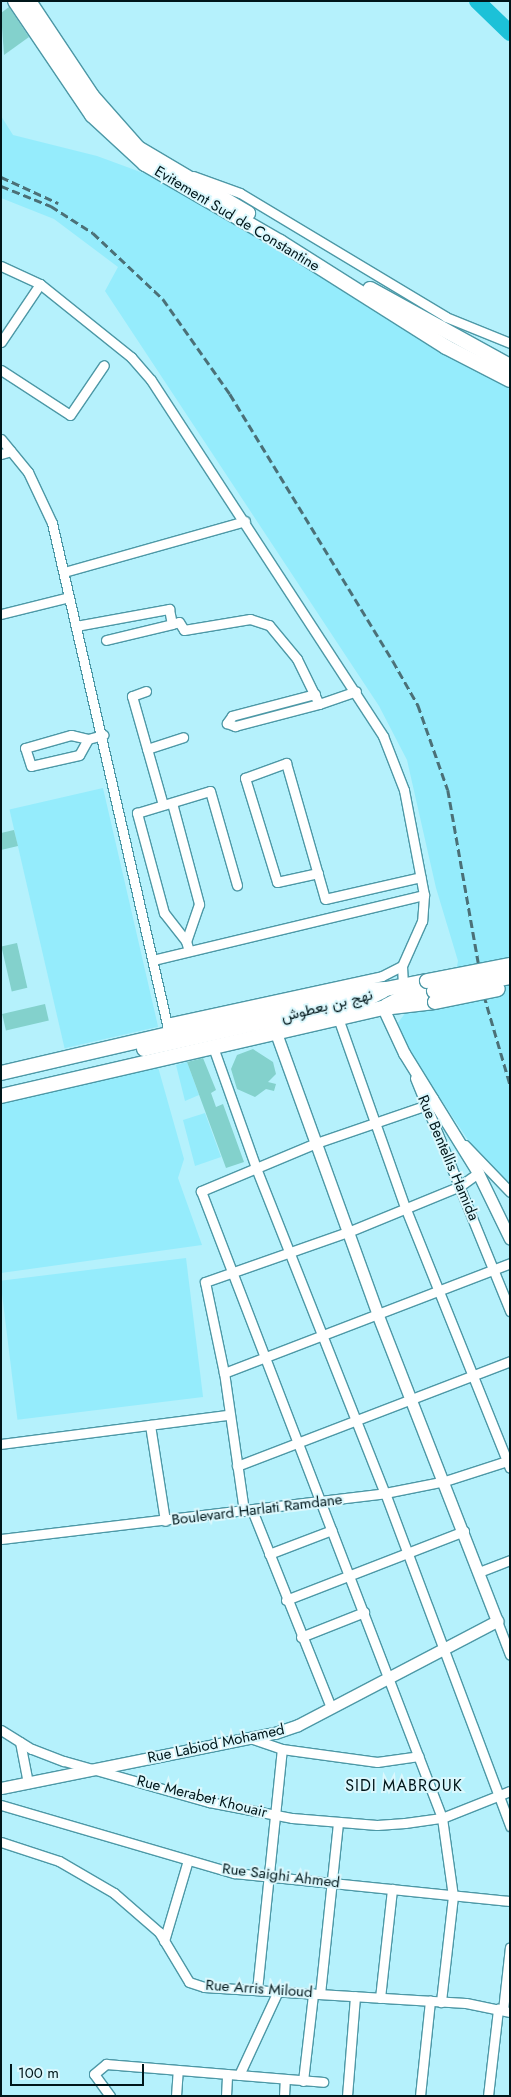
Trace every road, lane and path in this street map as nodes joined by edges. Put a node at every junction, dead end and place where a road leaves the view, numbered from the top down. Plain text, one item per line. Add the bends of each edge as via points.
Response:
1 (15, 1) edge
2 (29, 1) edge
3 (183, 173) junction
4 (1, 266) edge
5 (40, 284) junction
6 (1, 342) edge
7 (510, 343) edge
8 (104, 365) dead end
9 (510, 366) edge
10 (1, 370) edge
11 (510, 380) edge
12 (1, 439) edge
13 (12, 451) junction
14 (1, 454) edge
15 (245, 521) junction
16 (64, 572) junction
17 (69, 597) junction
18 (1, 614) edge
19 (172, 624) junction
20 (76, 626) junction
21 (106, 640) dead end
22 (146, 691) dead end
23 (356, 691) junction
24 (315, 694) junction
25 (319, 704) junction
26 (266, 708) junction
27 (268, 717) junction
28 (103, 735) junction
29 (183, 736) dead end
30 (88, 740) junction
31 (147, 749) junction
32 (167, 804) junction
33 (318, 873) junction
34 (421, 877) junction
35 (237, 885) dead end
36 (424, 895) junction
37 (186, 941) junction
38 (189, 951) junction
39 (153, 960) junction
40 (510, 965) edge
41 (402, 966) junction
42 (510, 977) edge
43 (403, 986) junction
44 (510, 986) edge
45 (386, 989) junction
46 (432, 991) junction
47 (383, 1008) junction
48 (334, 1019) junction
49 (168, 1028) junction
50 (274, 1033) junction
51 (213, 1047) junction
52 (1, 1073) edge
53 (1, 1081) edge
54 (1, 1089) edge
55 (1, 1096) edge
56 (430, 1102) junction
57 (375, 1122) junction
58 (456, 1136) junction
59 (316, 1143) junction
60 (256, 1168) junction
61 (478, 1173) junction
62 (460, 1186) junction
63 (510, 1192) edge
64 (406, 1208) junction
65 (348, 1232) junction
66 (510, 1239) edge
67 (290, 1254) junction
68 (510, 1263) edge
69 (494, 1269) junction
70 (233, 1275) junction
71 (438, 1291) junction
72 (510, 1311) edge
73 (378, 1315) junction
74 (322, 1336) junction
75 (264, 1358) junction
76 (510, 1362) edge
77 (224, 1373) junction
78 (471, 1374) junction
79 (411, 1396) junction
80 (228, 1415) junction
81 (355, 1420) junction
82 (150, 1425) junction
83 (298, 1443) junction
84 (1, 1444) edge
85 (509, 1463) edge
86 (237, 1466) junction
87 (445, 1481) junction
88 (385, 1493) junction
89 (322, 1502) junction
90 (248, 1510) junction
91 (165, 1521) junction
92 (332, 1530) junction
93 (464, 1531) junction
94 (1, 1539) edge
95 (406, 1551) junction
96 (269, 1554) junction
97 (510, 1560) edge
98 (479, 1572) junction
99 (349, 1574) junction
100 (286, 1600) junction
101 (364, 1612) junction
102 (497, 1621) junction
103 (302, 1637) junction
104 (441, 1650) junction
105 (510, 1655) edge
106 (389, 1677) junction
107 (331, 1708) junction
108 (1, 1730) edge
109 (249, 1738) junction
110 (20, 1742) junction
111 (282, 1750) junction
112 (419, 1756) junction
113 (96, 1769) junction
114 (28, 1782) junction
115 (1, 1788) edge
116 (510, 1791) edge
117 (498, 1796) junction
118 (1, 1805) edge
119 (274, 1816) junction
120 (442, 1818) junction
121 (338, 1822) junction
122 (510, 1826) edge
123 (1, 1842) edge
124 (188, 1860) junction
125 (268, 1876) junction
126 (330, 1883) junction
127 (392, 1889) junction
128 (453, 1896) junction
129 (510, 1901) edge
130 (164, 1941) junction
131 (510, 1947) edge
132 (257, 1990) junction
133 (278, 1991) junction
134 (317, 1994) junction
135 (355, 1996) junction
136 (380, 1998) junction
137 (430, 2001) junction
138 (441, 2002) junction
139 (503, 2011) edge
140 (178, 2070) junction
141 (228, 2074) junction
142 (240, 2075) junction
143 (285, 2079) junction
144 (303, 2080) junction
145 (323, 2082) dead end
146 (110, 2096) edge
147 (176, 2096) edge
148 (226, 2096) edge
149 (284, 2096) edge
150 (347, 2096) edge
151 (420, 2096) edge
152 (488, 2096) edge

1 - 11 main road, Evitement Sud de Constantine via 92,115 144,164 280,242 446,347
2 - 3 main road, Evitement Sud de Constantine via 117,127 138,148
3 - 7 street via 240,193 400,292 477,333
3 - 9 main road, Evitement Sud de Constantine via 350,278
4 - 5 street
5 - 6 street
5 - 15 street via 118,346 151,380
8 - 10 street via 70,415
12 - 13 street
13 - 14 street
13 - 16 street via 43,496
15 - 16 street via 169,538
15 - 23 street
16 - 17 street
17 - 18 street
17 - 20 street
19 - 20 street via 169,609
19 - 21 street
19 - 24 street via 180,622 184,630 250,619 269,624 297,659
20 - 28 street
22 - 31 street via 132,696
23 - 25 street
23 - 34 street via 383,736 399,775
24 - 25 street
24 - 26 street
25 - 27 street
26 - 27 street
26 - 27 street via 232,716 227,723 235,726
28 - 30 street
28 - 39 street
29 - 31 street
30 - 30 street via 70,735 25,748 31,766 79,755
31 - 32 street
32 - 35 street via 210,791
32 - 37 street via 199,904
32 - 37 street via 137,813 164,912
33 - 33 street via 286,764 245,778 277,882
33 - 34 street via 325,899
34 - 36 street
36 - 38 street
36 - 41 street via 422,921
37 - 38 street
38 - 39 street
39 - 49 street
40 - 46 main road, bridge
41 - 43 street
41 - 49 street via 382,976
42 - 46 main road, bridge
43 - 45 main road
43 - 46 main road
44 - 46 main road, bridge
45 - 49 main road, نهج بن بعطوش via 358,990
45 - 53 main road, نهج بن بعطوش via 369,998
46 - 47 main road via 402,997
47 - 48 main road
47 - 56 street
48 - 50 main road, نهج بن بعطوش
48 - 54 main road
48 - 57 street
49 - 52 main road, نهج بن بعطوش
50 - 51 main road, نهج بن بعطوش
50 - 59 street
51 - 55 main road, نهج بن بعطوش
51 - 60 street
56 - 57 street
56 - 58 street
56 - 62 street, Rue Bentellis Hamida
57 - 59 street
57 - 64 street
58 - 61 street
58 - 63 street
59 - 60 street
59 - 65 street
60 - 67 street
60 - 70 street via 201,1191
61 - 62 street
61 - 66 street
62 - 64 street
62 - 69 street, Rue Bentellis Hamida
64 - 65 street
64 - 71 street
65 - 67 street
65 - 73 street
67 - 70 street
67 - 74 street
68 - 69 street
69 - 71 street
69 - 72 street, Rue Bentellis Hamida
70 - 75 street
70 - 77 street via 205,1282
71 - 73 street
71 - 78 street
73 - 74 street
73 - 79 street
74 - 75 street
74 - 81 street
75 - 77 street
75 - 83 street
76 - 78 street
77 - 80 street
78 - 79 street
78 - 85 street
79 - 81 street
79 - 87 street
80 - 82 street
80 - 86 street
81 - 83 street
81 - 88 street
82 - 84 street
82 - 91 street
83 - 86 street
83 - 89 street
85 - 87 street, Boulevard Harlati Ramdane
86 - 90 street
87 - 88 street, Boulevard Harlati Ramdane
87 - 93 street
88 - 89 street, Boulevard Harlati Ramdane
88 - 95 street
89 - 90 street, Boulevard Harlati Ramdane
89 - 92 street
90 - 91 street, Boulevard Harlati Ramdane
90 - 96 street
91 - 94 street, Boulevard Harlati Ramdane
92 - 96 street
92 - 99 street
93 - 95 street
93 - 98 street
95 - 99 street
95 - 104 street
96 - 100 street
97 - 98 street
98 - 102 street
99 - 100 street
99 - 101 street
100 - 103 street
101 - 103 street
101 - 106 street
102 - 104 street, Rue Labiod Mohamed
102 - 105 street
103 - 107 street
104 - 106 street, Rue Labiod Mohamed
104 - 117 street
106 - 107 street, Rue Labiod Mohamed
106 - 112 street
107 - 109 street, Rue Labiod Mohamed via 298,1725
108 - 110 street, Rue Merabet Khouair
109 - 111 street
109 - 113 street, Rue Labiod Mohamed
110 - 113 street, Rue Merabet Khouair via 64,1761
110 - 114 street
111 - 112 street via 377,1762
111 - 119 street
112 - 120 street
113 - 114 street, Rue Labiod Mohamed
113 - 119 street, Rue Merabet Khouair via 209,1802
114 - 115 street, Rue Labiod Mohamed
116 - 117 street, Rue Merabet Khouair
117 - 120 street, Rue Merabet Khouair
117 - 122 street
118 - 124 street, Rue Saighi Ahmed
119 - 121 street, Rue Merabet Khouair
119 - 125 street
120 - 121 street, Rue Merabet Khouair via 377,1825
120 - 128 street
121 - 126 street
123 - 130 street, Rue Arris Miloud via 59,1861 87,1875 146,1920
124 - 125 street, Rue Saighi Ahmed via 234,1873
124 - 130 street
125 - 126 street, Rue Saighi Ahmed
125 - 132 street
126 - 127 street, Rue Saighi Ahmed
126 - 134 street
127 - 128 street, Rue Saighi Ahmed
127 - 136 street
128 - 129 street, Rue Saighi Ahmed
128 - 138 street
130 - 132 street, Rue Arris Miloud via 189,1982 204,1987
131 - 139 street
132 - 133 street, Rue Arris Miloud
133 - 134 street, Rue Arris Miloud
133 - 142 street
134 - 135 street, Rue Arris Miloud
134 - 144 street
135 - 136 street, Rue Arris Miloud
135 - 150 street
136 - 137 street, Rue Arris Miloud
137 - 138 street, Rue Arris Miloud
137 - 151 street
138 - 139 street, Rue Arris Miloud
139 - 152 street
140 - 141 street
140 - 146 street via 101,2065 94,2074
140 - 147 street
141 - 142 street
141 - 148 street
142 - 143 street
143 - 144 street
143 - 149 street
144 - 145 street

